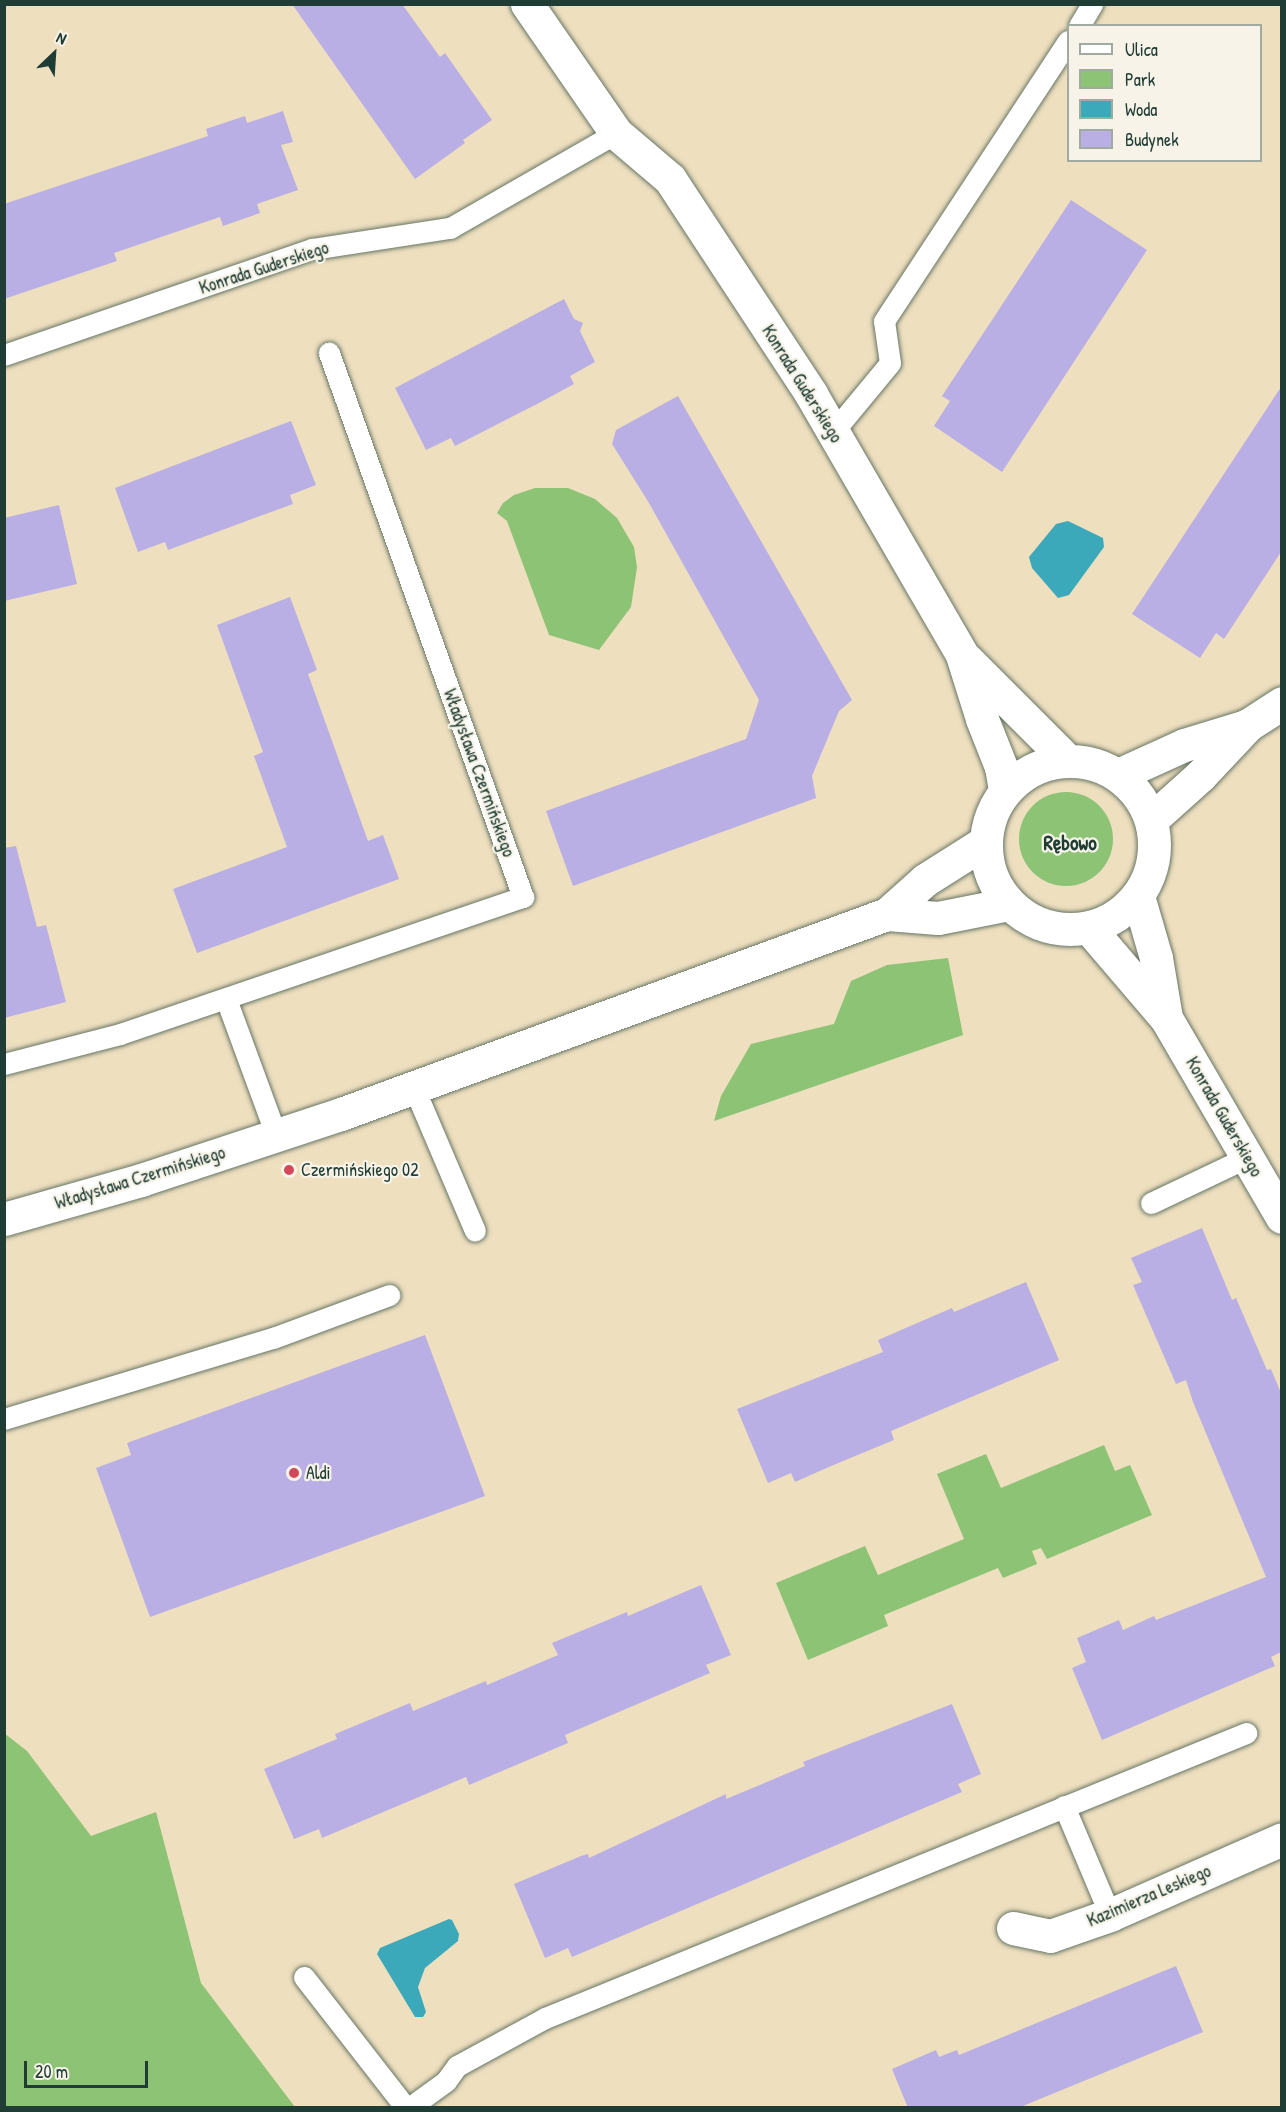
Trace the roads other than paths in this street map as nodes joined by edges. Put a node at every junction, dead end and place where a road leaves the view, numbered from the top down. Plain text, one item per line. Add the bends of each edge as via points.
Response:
1 (526, 4) edge
2 (1092, 4) edge
3 (1080, 24) edge
4 (1067, 43) edge
5 (616, 133) junction
6 (329, 353) dead end
7 (4, 356) edge
8 (833, 432) junction
9 (962, 655) junction
10 (1281, 703) edge
11 (1248, 725) junction
12 (1067, 760) junction
13 (1118, 775) junction
14 (1005, 790) junction
15 (1151, 820) junction
16 (985, 842) junction
17 (1137, 896) junction
18 (1009, 904) junction
19 (887, 914) junction
20 (1089, 928) junction
21 (226, 999) junction
22 (1166, 1018) junction
23 (4, 1065) edge
24 (414, 1088) junction
25 (276, 1135) junction
26 (1248, 1157) junction
27 (1151, 1203) dead end
28 (1281, 1216) edge
29 (4, 1219) edge
30 (475, 1231) dead end
31 (389, 1295) dead end
32 (4, 1419) edge
33 (1246, 1732) dead end
34 (1064, 1806) junction
35 (1281, 1839) edge
36 (1110, 1915) junction
37 (1013, 1928) dead end
38 (304, 1977) dead end
39 (407, 2108) edge

1 - 5 street, Konrada Guderskiego
2 - 3 lane
4 - 8 lane via 884,321 890,363
5 - 7 lane, Konrada Guderskiego via 450,228 312,249
5 - 8 street, Konrada Guderskiego via 670,179
6 - 21 lane, Władysława Czermińskiego via 524,897
8 - 9 street, Konrada Guderskiego
9 - 12 street, Konrada Guderskiego
9 - 14 street, Konrada Guderskiego via 1001,767
10 - 11 street
11 - 13 street via 1184,745
11 - 15 street via 1201,776
12 - 13 street via 1094,763
12 - 14 street via 1033,768
13 - 15 street via 1138,795
14 - 16 street via 991,814
15 - 17 street via 1150,872
16 - 18 street via 990,875
16 - 19 street, Władysława Czermińskiego via 925,880
17 - 20 street via 1116,916
17 - 22 street, Konrada Guderskiego via 1156,958
18 - 19 street, Władysława Czermińskiego via 938,918
18 - 20 street via 1032,921 1060,929
19 - 24 street, Władysława Czermińskiego
20 - 22 street, Konrada Guderskiego
21 - 23 lane, Władysława Czermińskiego via 120,1034
21 - 25 lane
22 - 26 street, Konrada Guderskiego
24 - 25 street, Władysława Czermińskiego
24 - 30 lane
25 - 29 street, Władysława Czermińskiego via 141,1180
26 - 27 lane
26 - 28 street, Konrada Guderskiego
31 - 32 lane via 273,1338
33 - 34 lane
34 - 36 lane
34 - 39 lane via 544,2018 457,2066 446,2081
35 - 36 street, Kazimierza Leskiego
36 - 37 street, Kazimierza Leskiego via 1050,1936
38 - 39 lane

